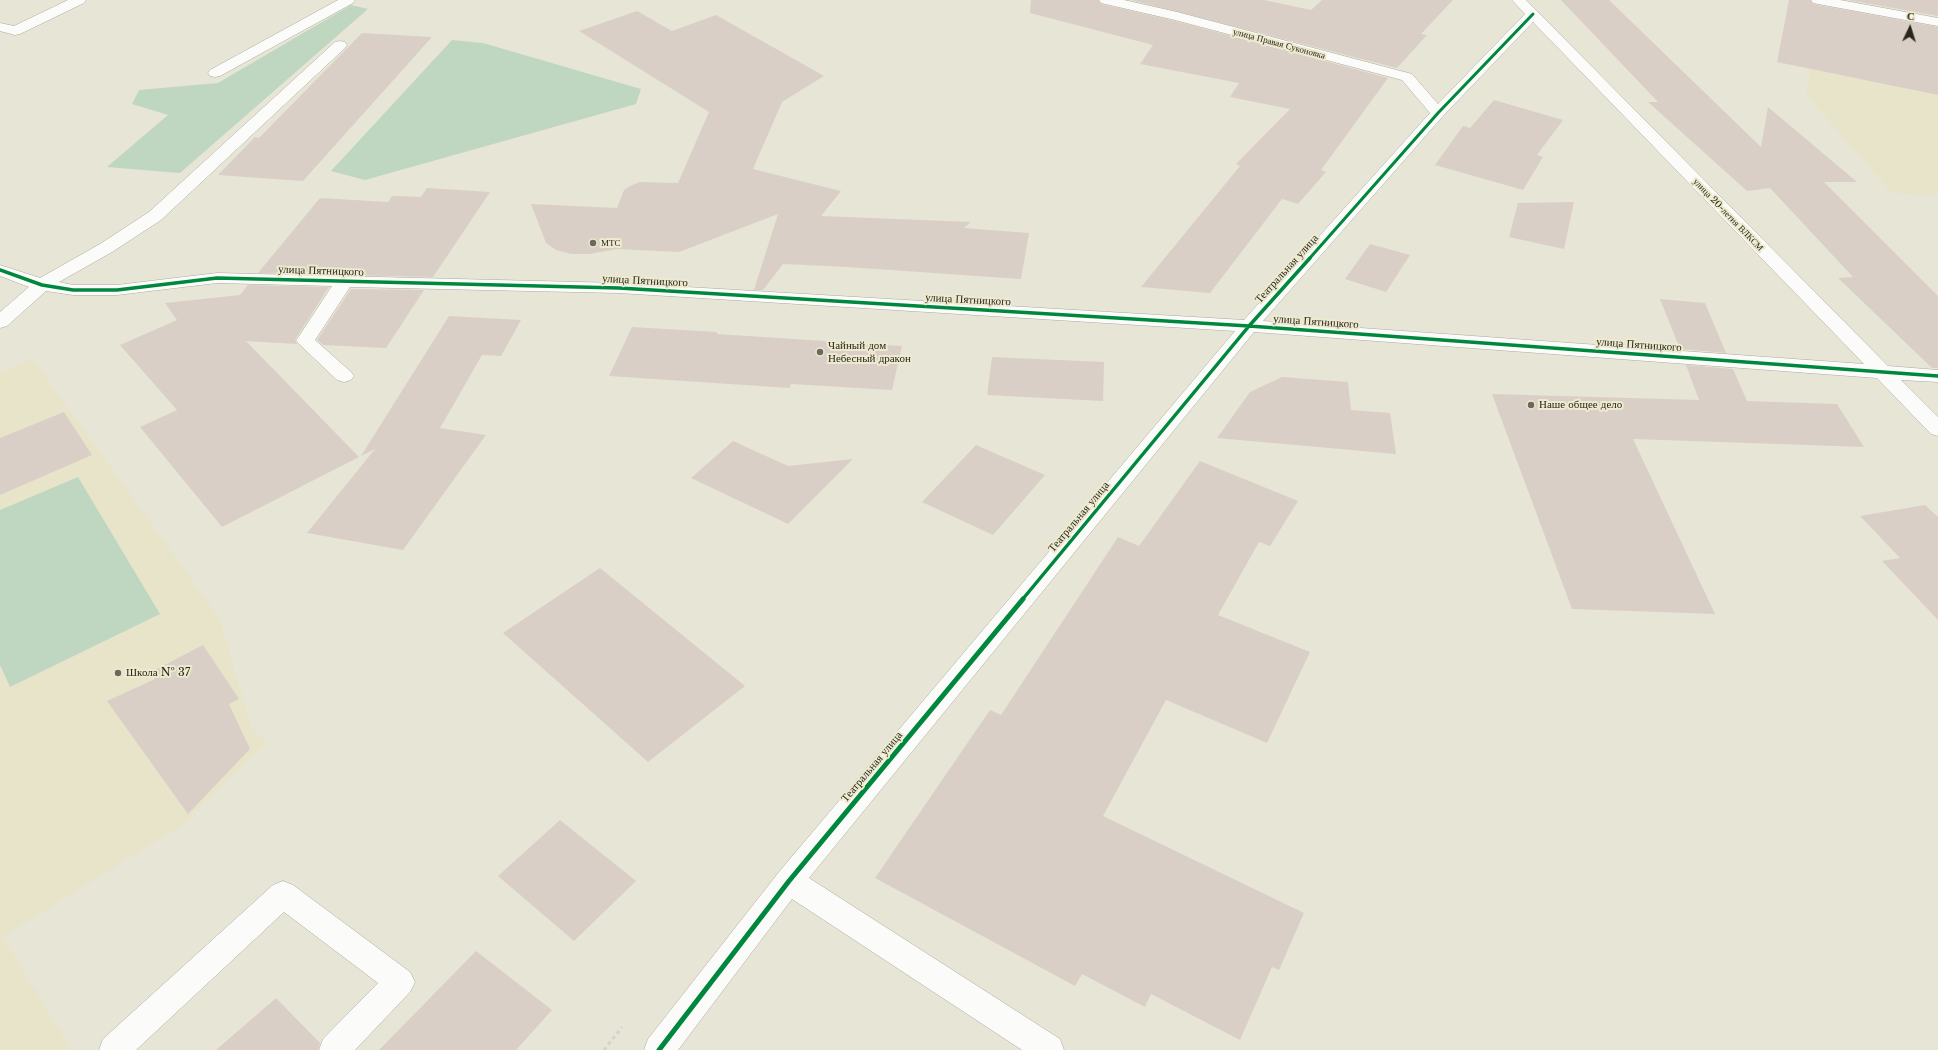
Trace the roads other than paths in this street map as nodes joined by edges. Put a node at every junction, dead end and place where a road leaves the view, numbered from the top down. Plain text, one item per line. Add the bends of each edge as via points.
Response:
1 (79, 0) edge
2 (348, 0) edge
3 (1106, 0) edge
4 (1818, 0) edge
5 (1526, 7) edge
6 (1938, 22) edge
7 (0, 27) edge
8 (340, 45) dead end
9 (215, 73) dead end
10 (1438, 113) junction
11 (0, 270) edge
12 (345, 282) junction
13 (42, 285) junction
14 (0, 322) edge
15 (1249, 326) junction
16 (1882, 372) junction
17 (344, 376) dead end
18 (1938, 376) edge
19 (1938, 429) edge
20 (789, 880) junction
21 (114, 1050) edge
22 (334, 1050) edge
23 (659, 1050) edge
24 (1049, 1050) edge

1 - 7 street via 15,31
2 - 9 street
3 - 10 street, улица Правая Суконовка via 1177,16 1407,78
4 - 6 street
5 - 10 street, Театральная улица
5 - 16 street, улица 20-летия ВЛКСМ
8 - 13 street via 155,216 113,244
10 - 15 street, Театральная улица
11 - 13 street, улица Пятницкого
12 - 13 street, улица Пятницкого via 217,278 117,290 73,290
12 - 15 street, улица Пятницкого via 619,288
12 - 17 street via 305,341
13 - 14 street
15 - 16 street, улица Пятницкого
15 - 20 street, Театральная улица
16 - 18 street, улица Пятницкого
16 - 19 street, улица 20-летия ВЛКСМ
20 - 23 street, Театральная улица
20 - 24 street
21 - 22 street via 283,894 400,982

